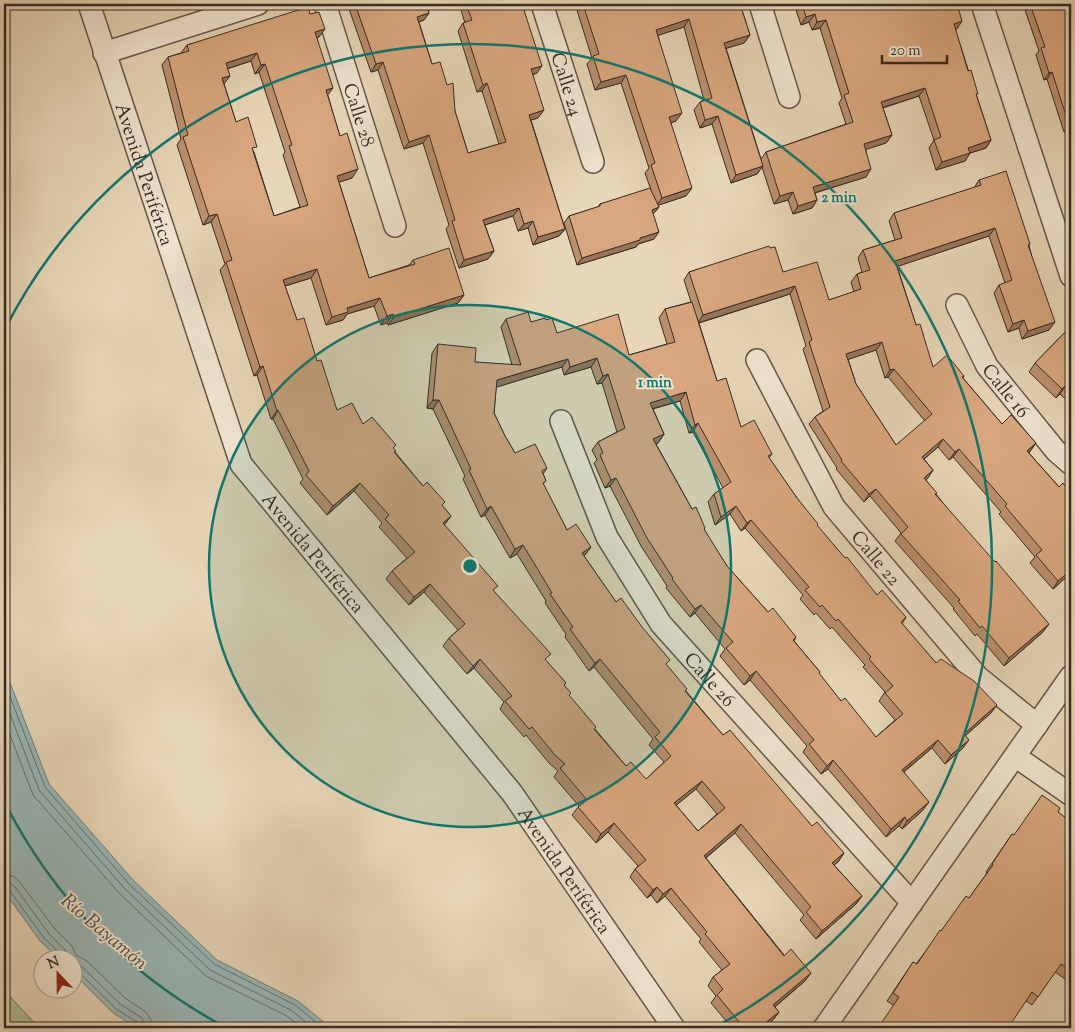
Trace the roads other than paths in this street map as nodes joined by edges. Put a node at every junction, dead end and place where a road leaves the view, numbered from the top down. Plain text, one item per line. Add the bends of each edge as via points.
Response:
1 (89, 4) edge
2 (258, 4) edge
3 (325, 4) edge
4 (542, 4) edge
5 (760, 4) edge
6 (982, 4) edge
7 (104, 52) junction
8 (789, 97) dead end
9 (593, 162) dead end
10 (395, 226) dead end
11 (1071, 276) edge
12 (957, 305) dead end
13 (757, 360) dead end
14 (562, 421) dead end
15 (1071, 464) edge
16 (1071, 676) edge
17 (1037, 725) junction
18 (1015, 756) junction
19 (1071, 795) edge
20 (912, 903) junction
21 (674, 1028) edge
22 (824, 1028) edge

1 - 7 street, Avenida Periférica
2 - 7 street
3 - 10 street, Calle 28
4 - 9 street, Calle 24
5 - 8 street
6 - 11 street
7 - 21 street, Avenida Periférica via 241,464 512,793
12 - 15 street, Calle 16 via 987,366 1056,451
13 - 17 street, Calle 22 via 834,507 978,677
14 - 20 street, Calle 26 via 607,536 661,624
16 - 17 street
17 - 18 street
18 - 19 street
18 - 20 street
20 - 22 street

